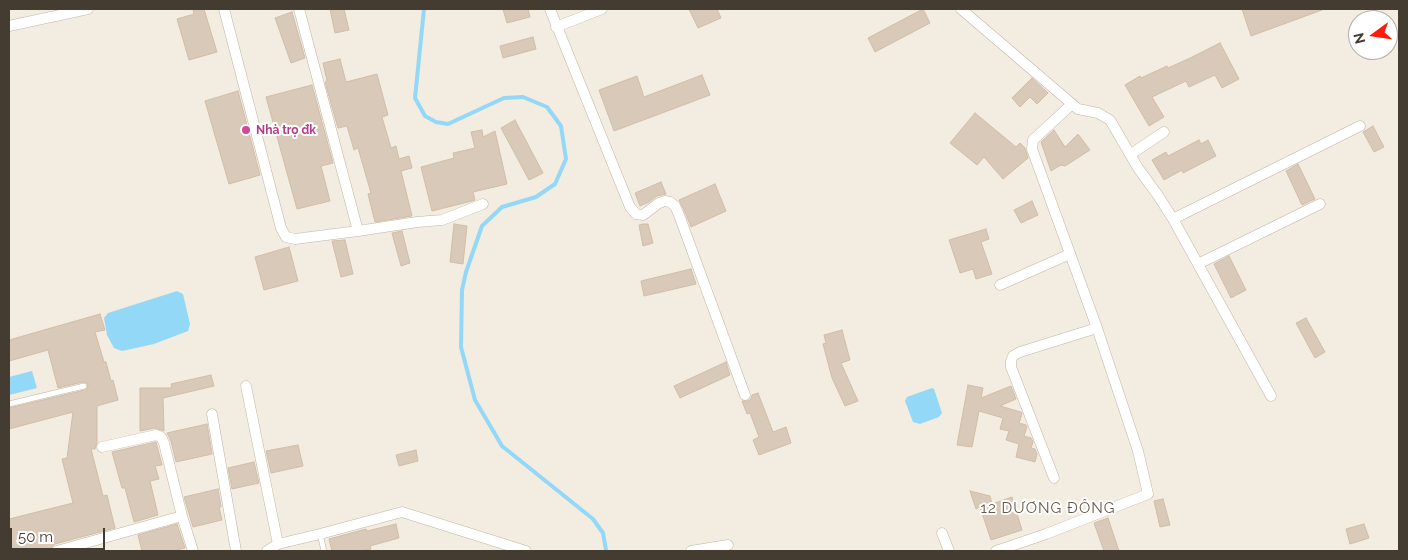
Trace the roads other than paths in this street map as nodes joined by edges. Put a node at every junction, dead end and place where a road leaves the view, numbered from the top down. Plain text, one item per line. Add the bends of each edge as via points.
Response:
1 (88, 9) edge
2 (224, 9) edge
3 (299, 9) edge
4 (550, 9) edge
5 (602, 9) edge
6 (961, 9) edge
7 (9, 26) edge
8 (556, 27) junction
9 (1072, 104) junction
10 (1360, 126) dead end
11 (1164, 132) dead end
12 (1131, 154) junction
13 (483, 204) dead end
14 (1320, 204) dead end
15 (1173, 219) junction
16 (358, 231) junction
17 (1070, 254) junction
18 (1198, 264) junction
19 (1000, 284) dead end
20 (1097, 328) junction
21 (84, 386) dead end
22 (246, 386) dead end
23 (745, 395) dead end
24 (1271, 396) dead end
25 (9, 404) edge
26 (212, 414) dead end
27 (102, 447) dead end
28 (1054, 478) dead end
29 (182, 516) junction
30 (942, 533) dead end
31 (320, 534) junction
32 (278, 544) junction
33 (728, 545) dead end
34 (57, 551) edge
35 (193, 551) edge
36 (236, 551) edge
37 (267, 551) edge
38 (324, 551) edge
39 (526, 551) edge
40 (691, 551) edge
41 (949, 551) edge
42 (996, 551) edge

1 - 7 street
2 - 16 street via 286,237 296,239
3 - 16 street
4 - 8 street
5 - 8 street
6 - 9 street
8 - 23 street via 630,207 643,216 665,201 675,206
9 - 12 street via 1078,109 1098,112 1110,120
9 - 17 street via 1034,140 1032,149
10 - 15 street
11 - 12 street
12 - 15 street
13 - 16 street via 442,220
14 - 18 street
15 - 18 street
17 - 19 street
17 - 20 street
18 - 24 street
20 - 28 street via 1020,352 1011,361
20 - 42 street via 1138,451 1148,494
21 - 25 lane
22 - 32 street
26 - 36 street
27 - 29 street via 156,435 161,437
29 - 34 street
29 - 35 street
30 - 41 street
31 - 32 street
31 - 38 lane
31 - 39 street via 402,512
32 - 37 street
33 - 40 street

